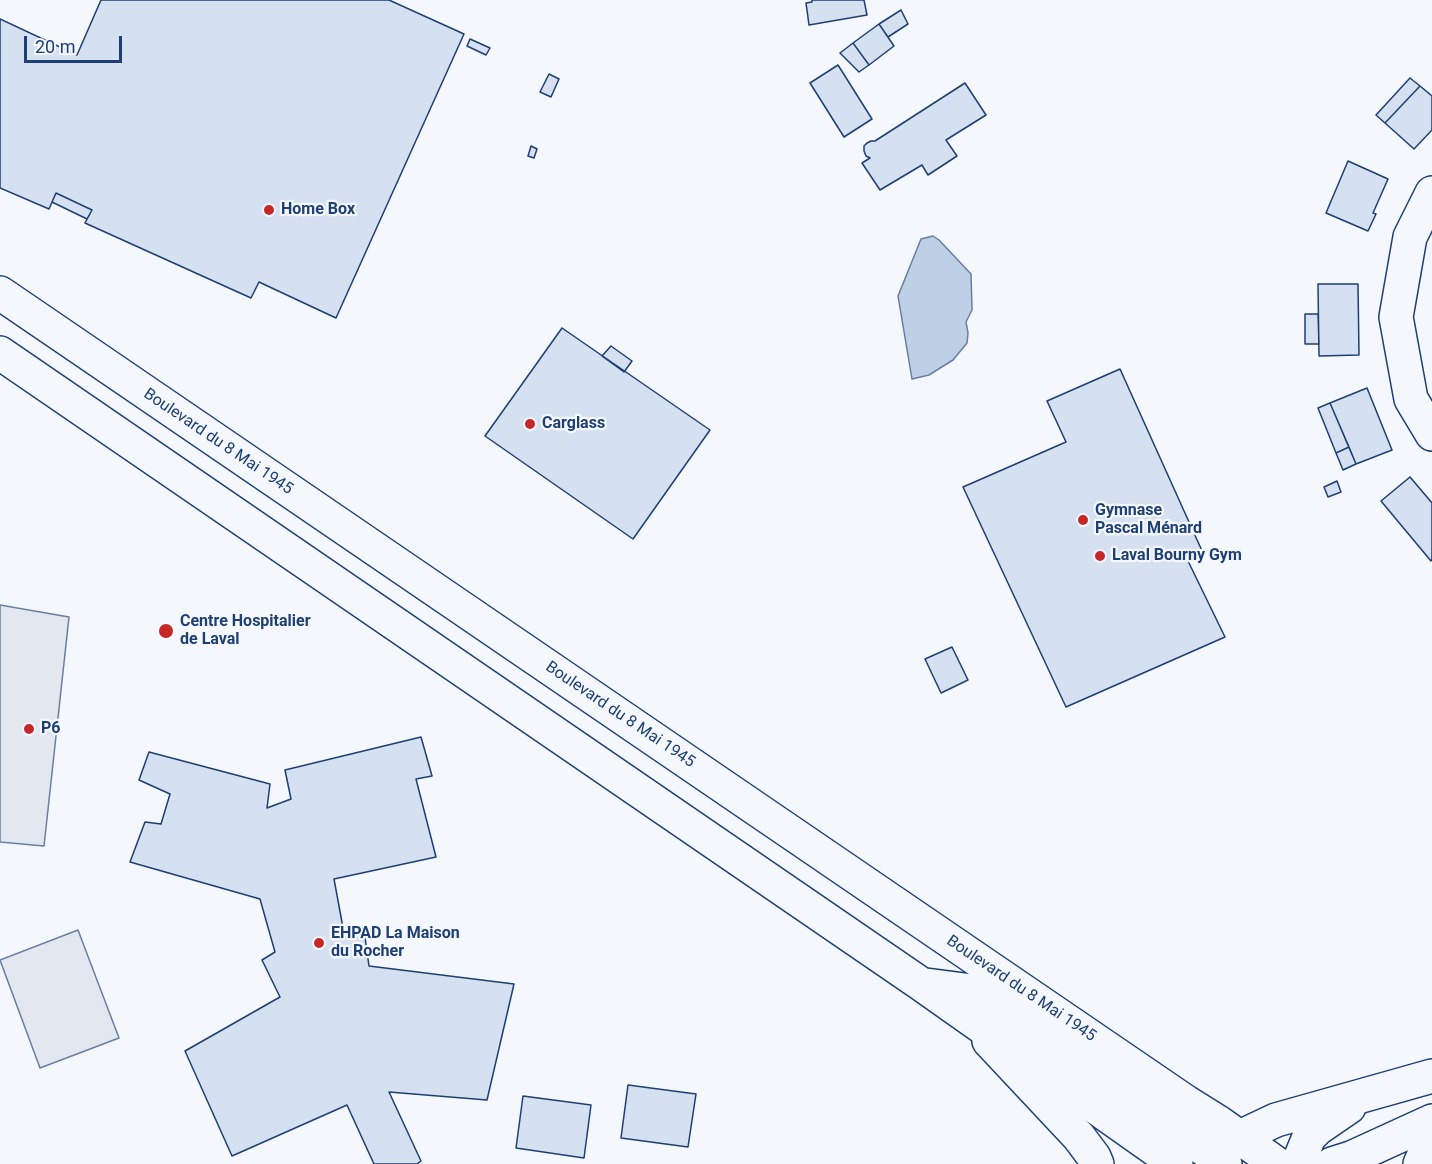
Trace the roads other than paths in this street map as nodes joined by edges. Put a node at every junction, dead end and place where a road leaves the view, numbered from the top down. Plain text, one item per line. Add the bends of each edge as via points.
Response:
1 (1432, 193) edge
2 (0, 293) edge
3 (0, 353) edge
4 (1432, 434) edge
5 (921, 984) junction
6 (965, 1016) junction
7 (1432, 1076) edge
8 (1368, 1094) junction
9 (1432, 1122) edge
10 (1432, 1136) edge
11 (1221, 1149) edge
12 (1097, 1164) edge
13 (1176, 1164) edge
14 (1277, 1164) edge
15 (1298, 1164) edge
16 (1332, 1164) edge
17 (1420, 1164) edge

1 - 4 main road via 1410,237 1396,317 1411,399
2 - 11 main road, Boulevard du 8 Mai 1945 via 1186,1102
3 - 5 main road
5 - 6 main road
5 - 11 main road via 980,992
6 - 12 main road via 1079,1137
6 - 13 main road
7 - 8 main road
8 - 11 main road via 1276,1120
8 - 15 main road via 1317,1129 1309,1137
9 - 16 main road
10 - 17 main road
11 - 14 main road, Boulevard du 8 Mai 1945

